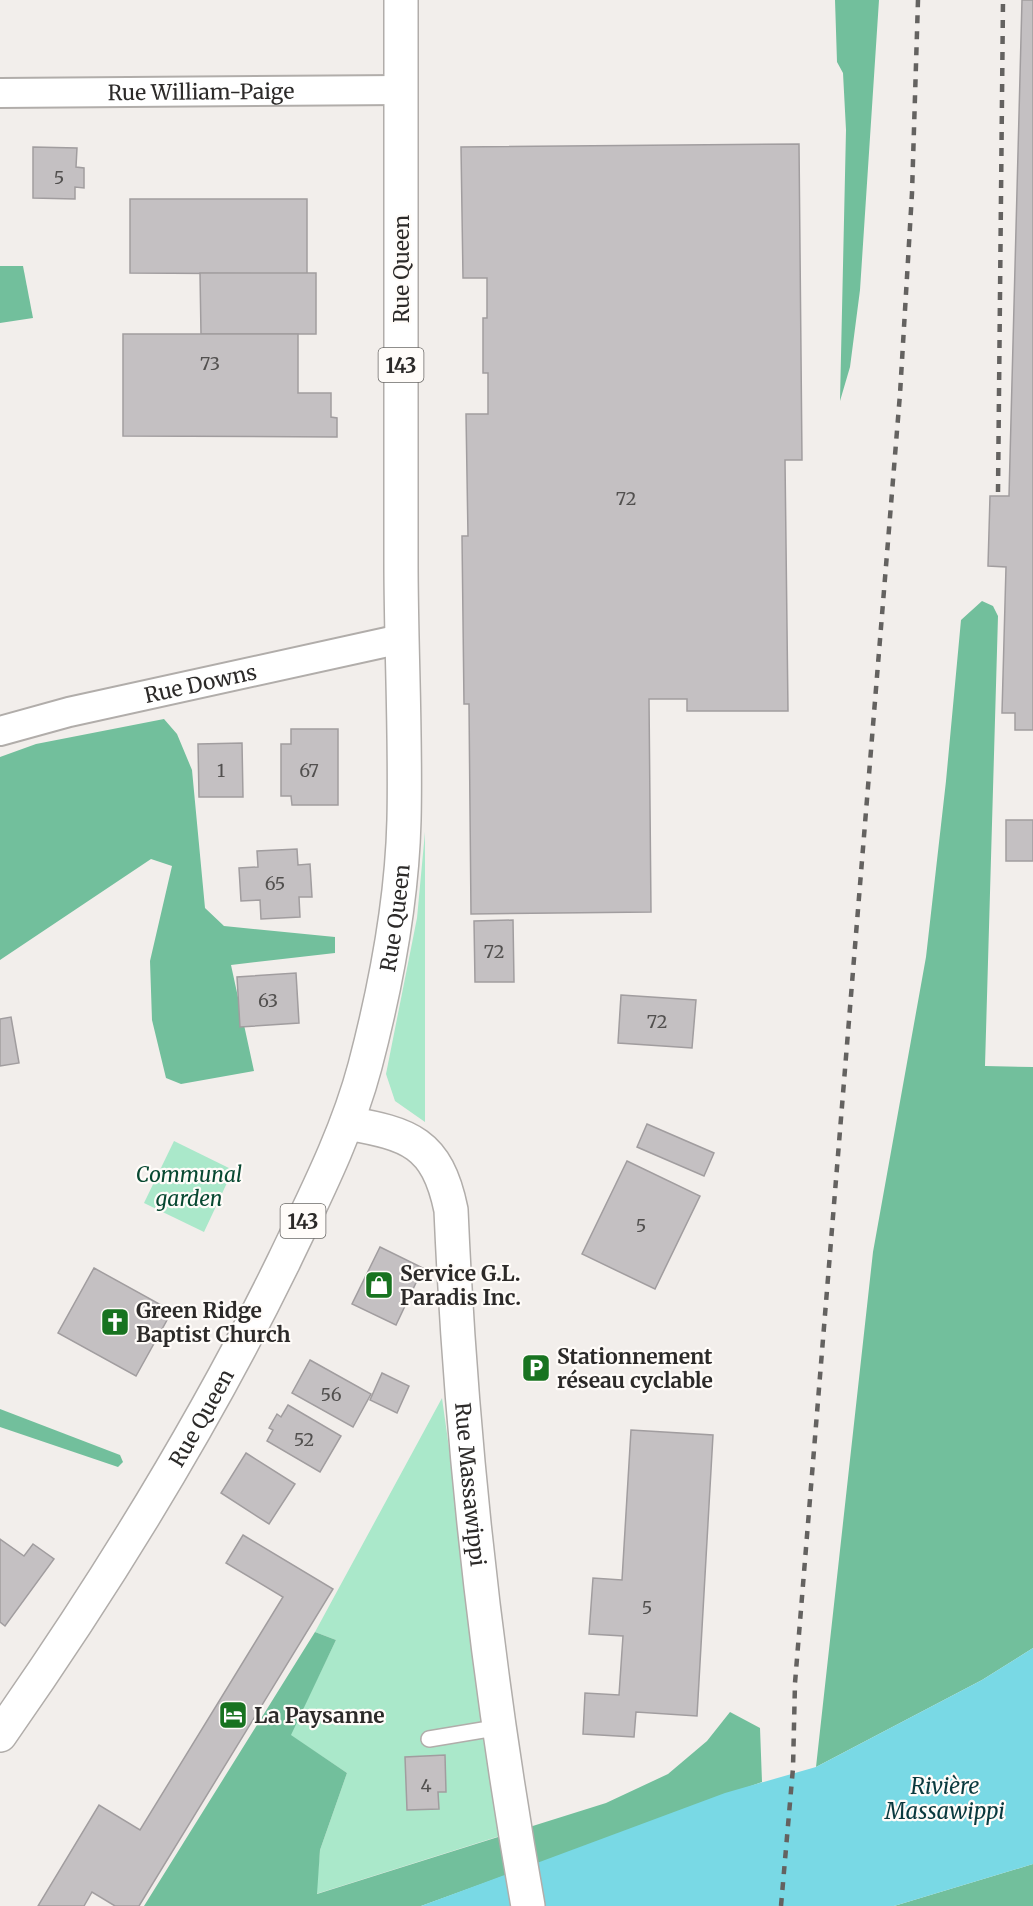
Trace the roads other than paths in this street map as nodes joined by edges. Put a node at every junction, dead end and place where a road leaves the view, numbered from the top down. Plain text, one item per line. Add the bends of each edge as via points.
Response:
1 (401, 0) edge
2 (401, 90) junction
3 (0, 93) edge
4 (401, 639) junction
5 (0, 731) edge
6 (346, 1123) junction
7 (501, 1727) junction
8 (0, 1735) edge
9 (429, 1738) dead end
10 (528, 1906) edge

1 - 2 main road, Rue Queen / 143
2 - 3 street, Rue William-Paige
2 - 4 main road, Rue Queen / 143
4 - 5 street, Rue Downs via 69,712
4 - 6 main road, Rue Queen / 143 via 404,823 395,915 385,979
6 - 7 main road, Rue Massawippi via 405,1136 431,1156 447,1192 471,1500
6 - 8 main road, Rue Queen / 143 via 302,1225 220,1384 141,1521
7 - 9 lane
7 - 10 main road, Rue Massawippi

